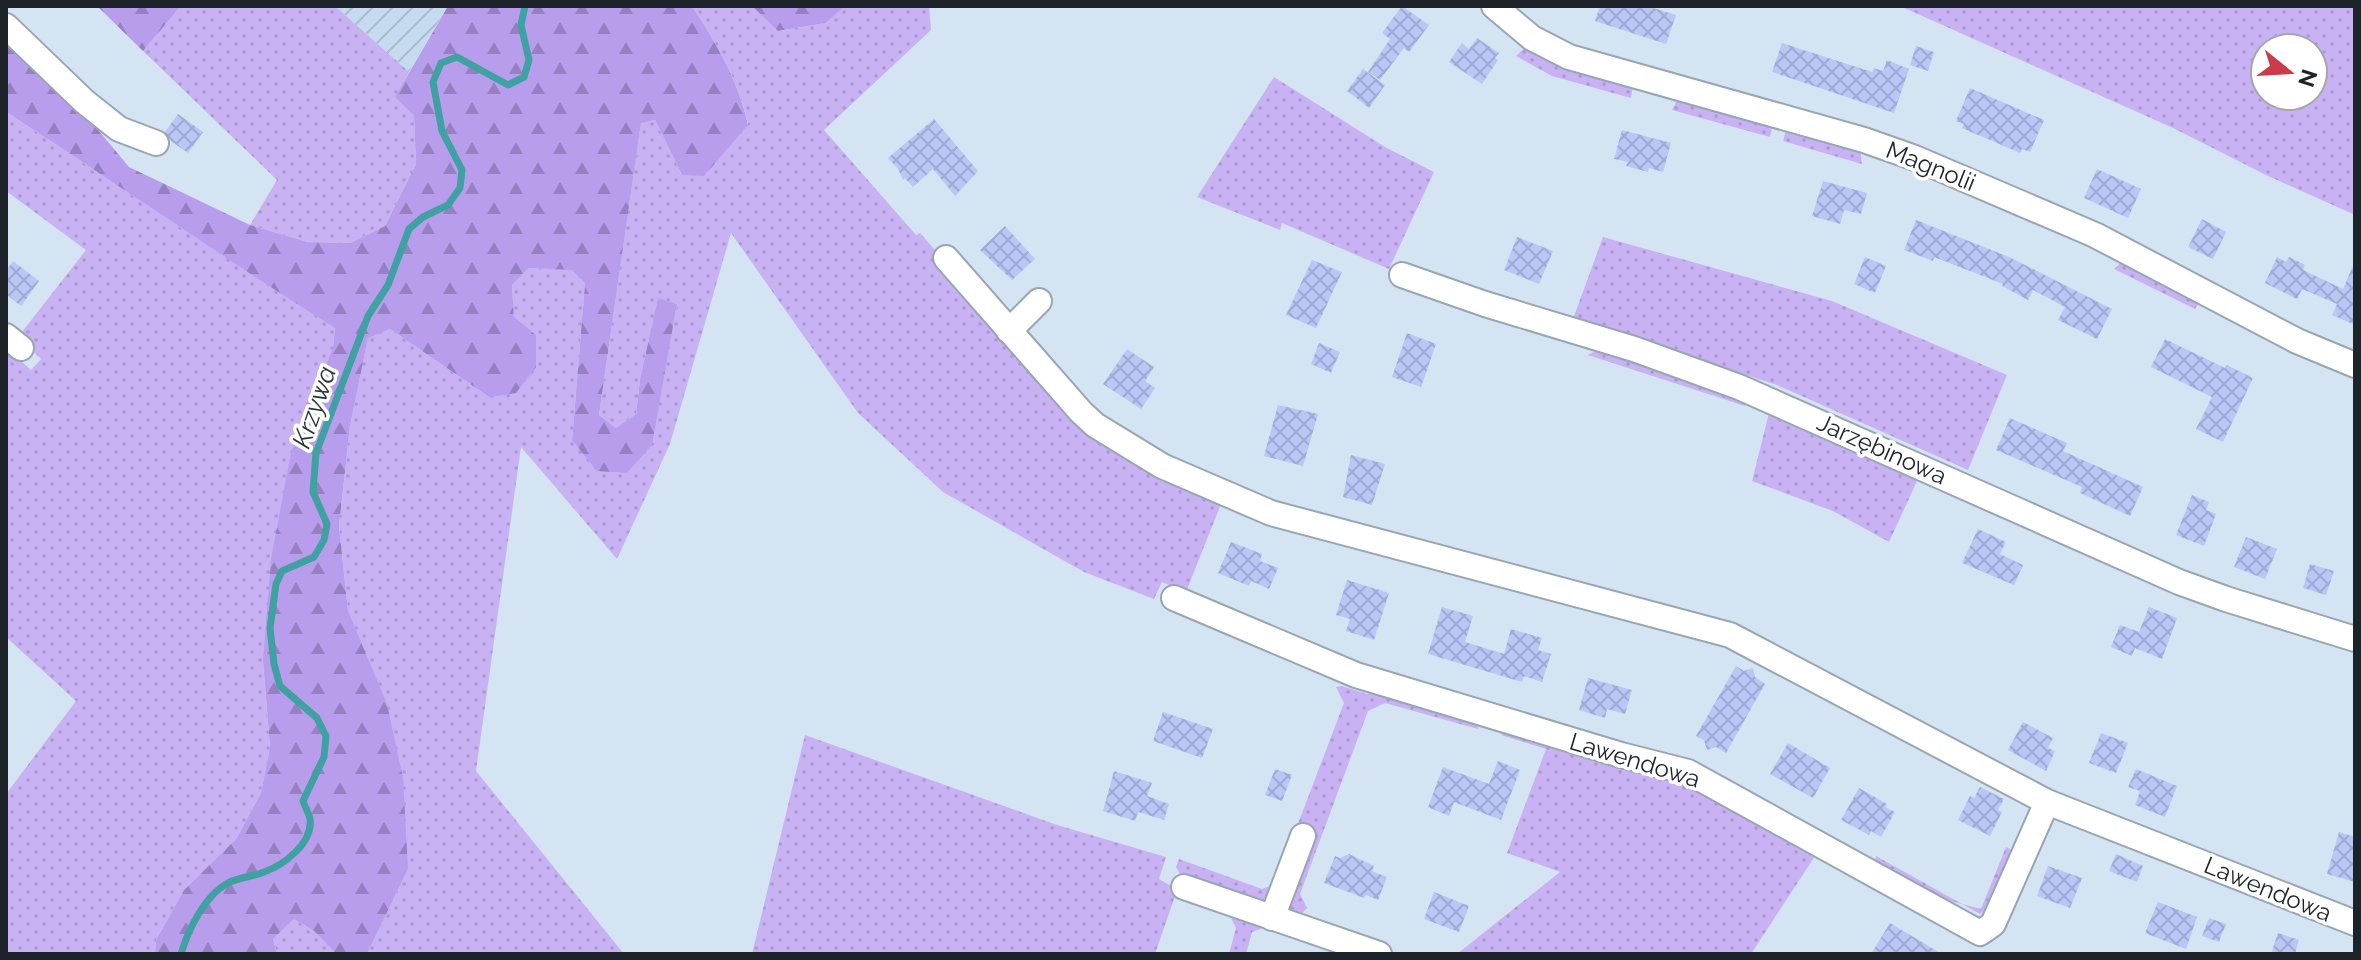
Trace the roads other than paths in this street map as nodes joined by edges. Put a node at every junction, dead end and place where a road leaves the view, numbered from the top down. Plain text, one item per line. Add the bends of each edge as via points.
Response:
1 (1494, 6) edge
2 (6, 26) edge
3 (156, 143) dead end
4 (946, 258) dead end
5 (1402, 275) dead end
6 (1039, 301) dead end
7 (1009, 331) junction
8 (2355, 365) edge
9 (1174, 598) dead end
10 (2355, 639) edge
11 (2047, 802) junction
12 (1303, 836) dead end
13 (1184, 887) dead end
14 (1272, 918) junction
15 (2355, 923) edge
16 (1379, 954) edge

1 - 8 street, Magnolii via 1532,38 1569,57 1915,158 2095,235 2297,341
2 - 3 street via 119,129
4 - 7 street, Lawendowa
5 - 10 street, Jarzębinowa via 1739,387 2179,582
6 - 7 street
7 - 11 street, Lawendowa via 1081,412 1128,446 1188,478 1291,519 1730,635
9 - 11 street, Lawendowa via 1356,675 1688,772 1980,933 1993,924
11 - 15 street, Lawendowa
12 - 14 street
13 - 14 street
14 - 16 street

